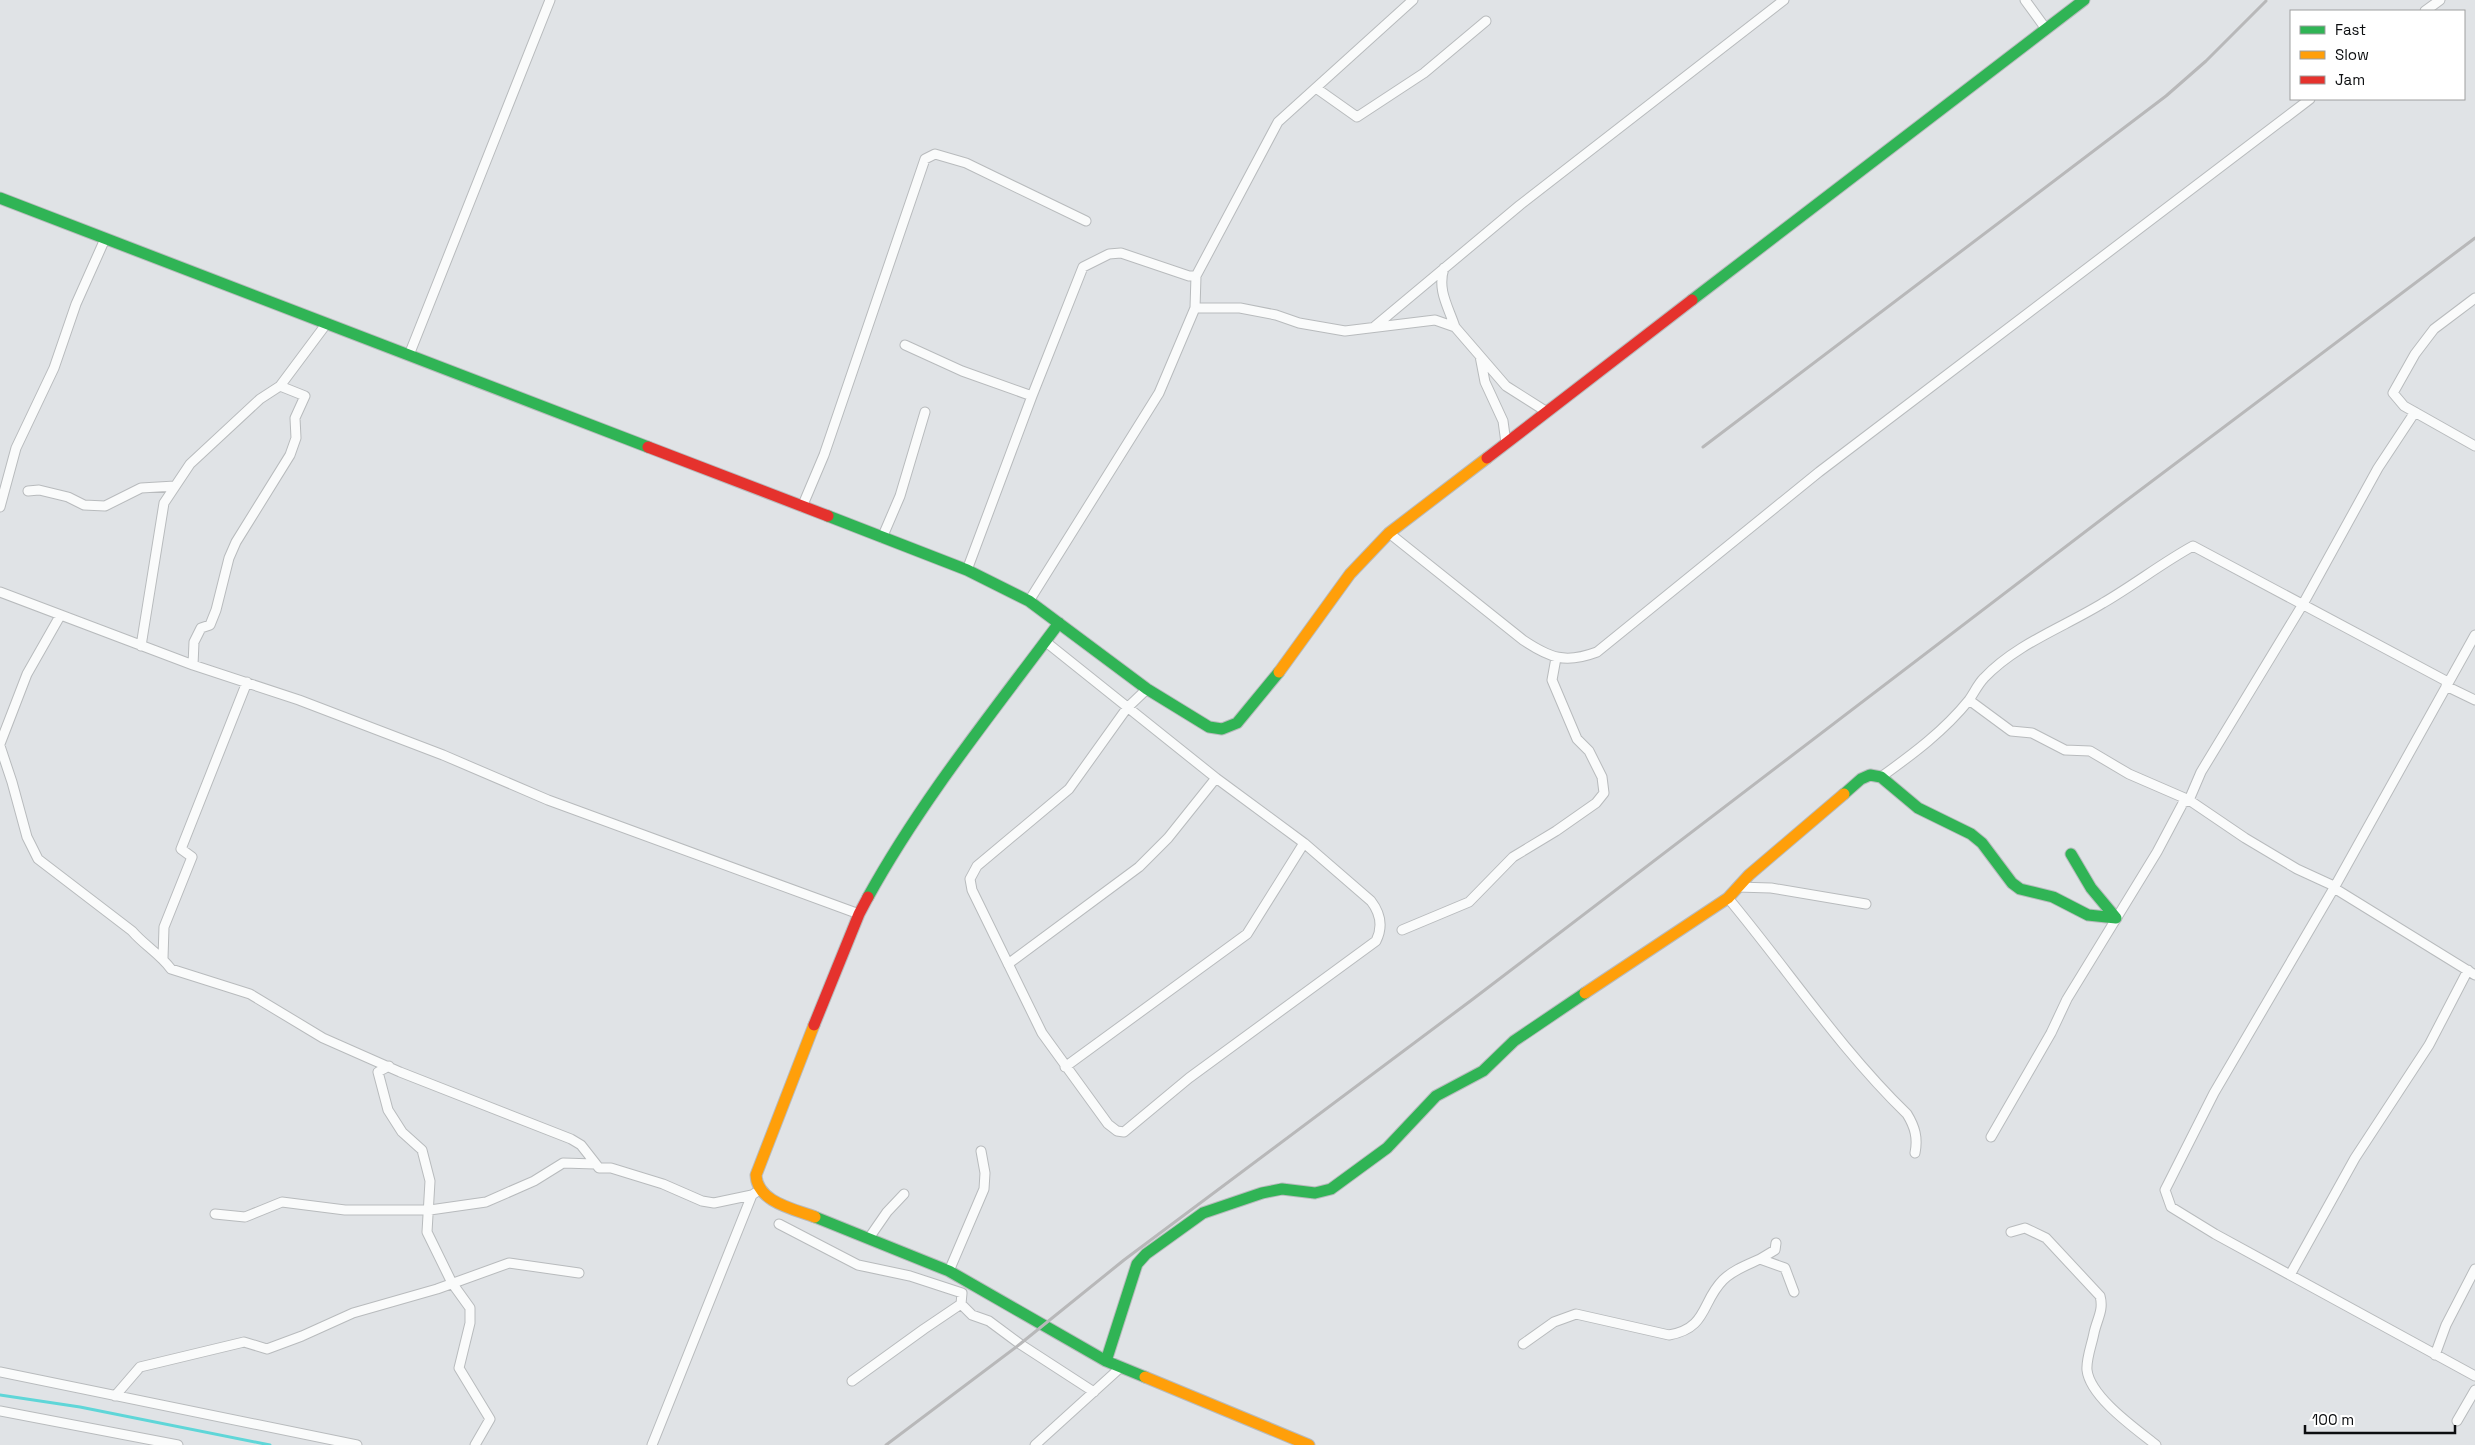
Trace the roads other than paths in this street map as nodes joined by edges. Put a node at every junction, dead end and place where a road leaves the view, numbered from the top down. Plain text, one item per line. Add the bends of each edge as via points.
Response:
1 (550, 0) edge
2 (1413, 0) edge
3 (1784, 0) edge
4 (2025, 0) edge
5 (2084, 0) edge
6 (2440, 0) edge
7 (2426, 10) edge
8 (1486, 22) dead end
9 (2046, 29) junction
10 (1316, 88) junction
11 (2309, 100) edge
12 (0, 198) edge
13 (1086, 221) dead end
14 (105, 239) junction
15 (1445, 267) junction
16 (1196, 276) junction
17 (2475, 298) edge
18 (1195, 308) junction
19 (327, 324) junction
20 (1374, 327) junction
21 (1455, 327) junction
22 (905, 345) dead end
23 (1480, 354) junction
24 (410, 355) junction
25 (280, 386) junction
26 (1032, 396) junction
27 (925, 412) dead end
28 (1547, 412) junction
29 (2415, 412) junction
30 (1506, 443) junction
31 (2475, 446) edge
32 (175, 486) junction
33 (28, 491) dead end
34 (0, 507) edge
35 (802, 507) junction
36 (1389, 532) junction
37 (882, 538) junction
38 (967, 570) junction
39 (0, 592) edge
40 (1030, 601) junction
41 (2303, 604) junction
42 (60, 616) junction
43 (1059, 623) junction
44 (2475, 635) edge
45 (1046, 642) junction
46 (141, 646) junction
47 (1556, 658) junction
48 (193, 665) junction
49 (247, 682) junction
50 (2447, 684) junction
51 (1147, 689) junction
52 (1969, 700) junction
53 (2475, 700) edge
54 (1127, 708) junction
55 (0, 745) edge
56 (1881, 777) junction
57 (1216, 778) junction
58 (2189, 800) junction
59 (1304, 843) junction
60 (2071, 854) dead end
61 (1737, 887) junction
62 (2334, 887) junction
63 (1728, 898) junction
64 (1866, 904) dead end
65 (859, 914) junction
66 (2116, 918) junction
67 (1402, 930) dead end
68 (163, 958) junction
69 (1008, 964) junction
70 (2471, 973) edge
71 (389, 1066) junction
72 (1065, 1067) junction
73 (1991, 1137) dead end
74 (981, 1151) dead end
75 (1915, 1153) dead end
76 (595, 1164) junction
77 (756, 1193) junction
78 (904, 1194) dead end
79 (430, 1210) junction
80 (214, 1214) dead end
81 (779, 1224) dead end
82 (2011, 1232) dead end
83 (869, 1238) junction
84 (1776, 1243) dead end
85 (1760, 1259) junction
86 (2475, 1269) edge
87 (949, 1271) junction
88 (579, 1273) dead end
89 (2290, 1275) junction
90 (452, 1283) junction
91 (1794, 1292) dead end
92 (961, 1304) junction
93 (1524, 1344) dead end
94 (2435, 1355) junction
95 (1106, 1361) junction
96 (1120, 1368) junction
97 (0, 1372) edge
98 (2475, 1376) edge
99 (852, 1381) dead end
100 (2475, 1390) edge
101 (1094, 1392) junction
102 (115, 1396) junction
103 (0, 1411) edge
104 (2457, 1421) dead end
105 (178, 1445) edge
106 (356, 1445) edge
107 (475, 1445) edge
108 (652, 1445) edge
109 (1035, 1445) edge
110 (1309, 1445) edge
111 (2156, 1445) edge

1 - 24 street
2 - 10 street
3 - 15 street
4 - 9 street
5 - 9 street
6 - 7 street
8 - 10 street via 1424,73 1357,117
9 - 28 street
10 - 16 street via 1278,122
11 - 47 street via 1819,472 1597,652 1583,658
12 - 14 street
13 - 35 street via 966,162 935,154 925,159 824,455
14 - 19 street
14 - 34 street via 76,304 54,368 16,448
15 - 20 street
15 - 21 street via 1440,281
16 - 18 street
16 - 26 street via 1121,253 1109,254 1083,267
17 - 29 street via 2434,329 2394,390 2398,401
18 - 20 street via 1240,308 1345,331
18 - 40 street via 1159,393
19 - 24 street
19 - 25 street
20 - 21 street via 1435,320
21 - 23 street
22 - 26 street via 962,371
23 - 28 street via 1506,386
23 - 30 street via 1485,382 1503,421
24 - 35 street
25 - 32 street via 260,399 190,464
25 - 48 street via 305,396 295,418 296,438 290,455 228,558 210,625 201,628 194,642
26 - 38 street
27 - 37 street via 900,496
28 - 30 street
29 - 31 street
29 - 41 street via 2378,468
30 - 36 street
32 - 33 street via 140,488 105,506 84,505 68,497 39,490
32 - 46 street via 164,503
35 - 37 street
36 - 47 street via 1523,640
36 - 51 street via 1350,574 1272,682 1237,723 1222,729 1209,727
37 - 38 street
38 - 40 street
39 - 42 street
40 - 43 street
41 - 50 street
41 - 52 street via 2193,546 2091,611 2017,651 1983,678
41 - 58 street via 2201,772
42 - 46 street
42 - 55 street via 27,674
43 - 45 street
43 - 51 street
44 - 50 street
45 - 54 street
45 - 65 street via 924,806 889,859
46 - 48 street
47 - 67 street via 1552,680 1577,739 1589,751 1602,777 1604,793 1596,803 1513,857 1469,902
48 - 49 street
49 - 65 street via 443,755 548,800
49 - 68 street via 181,849 192,857 164,928
50 - 53 street
50 - 62 street
51 - 54 street
52 - 56 street via 1926,745
52 - 58 street via 2011,731 2032,733 2065,750 2090,751 2129,774
54 - 57 street
54 - 69 street via 1069,788 977,866 970,879 972,890
55 - 68 street via 27,837 38,859 98,903
56 - 61 street via 1870,775 1861,779
56 - 66 street via 1918,808 1971,834 2020,889 2053,897 2088,915
57 - 59 street
57 - 69 street via 1168,838 1139,867
58 - 62 street via 2245,838
58 - 66 street via 2183,803
59 - 72 street via 1247,934
59 - 72 street via 1378,909 1380,933 1376,941 1189,1078 1124,1132 1108,1124
60 - 66 street via 2095,895
61 - 63 street
61 - 64 street via 1771,888
62 - 70 street
62 - 89 street via 2214,1093 2165,1190 2171,1207
63 - 75 street via 1840,1041 1907,1114 1914,1126
63 - 95 street via 1514,1041 1483,1071 1436,1096 1387,1148 1331,1189 1315,1193 1282,1189 1203,1213 1146,1254 1138,1264
65 - 77 street via 757,1169
66 - 73 street
68 - 71 street via 171,969 250,994 315,1034
69 - 72 street via 1042,1033
70 - 89 street via 2429,1045 2355,1158
71 - 76 street via 571,1139
71 - 79 street via 378,1072 388,1110 402,1132 422,1150 430,1180
74 - 87 street via 984,1189
76 - 77 street via 599,1168 611,1168 663,1184 702,1201 714,1203
76 - 79 street via 563,1163 534,1181 486,1202
77 - 83 street
77 - 108 street
78 - 83 street
79 - 80 street via 345,1210 282,1202 245,1217
79 - 90 street via 427,1232
81 - 92 street via 858,1265 910,1276 962,1293
82 - 111 street via 2025,1228 2046,1238 2100,1296 2103,1306 2087,1370 2094,1388
83 - 87 street
84 - 85 street via 1775,1250
85 - 91 street via 1785,1268
85 - 93 street via 1731,1272 1713,1292 1704,1314 1682,1332 1669,1335 1576,1314 1554,1322
86 - 94 street via 2446,1325
87 - 95 street
88 - 90 street via 509,1262
89 - 94 street
90 - 102 street via 352,1313 267,1349 244,1342 140,1367
90 - 107 street via 470,1308 470,1323 459,1368 490,1419
92 - 99 street
92 - 101 street via 972,1315 988,1321
94 - 98 street
95 - 96 street
96 - 101 street
96 - 110 street
97 - 102 street
100 - 104 street
101 - 109 street
102 - 106 street
103 - 105 street

